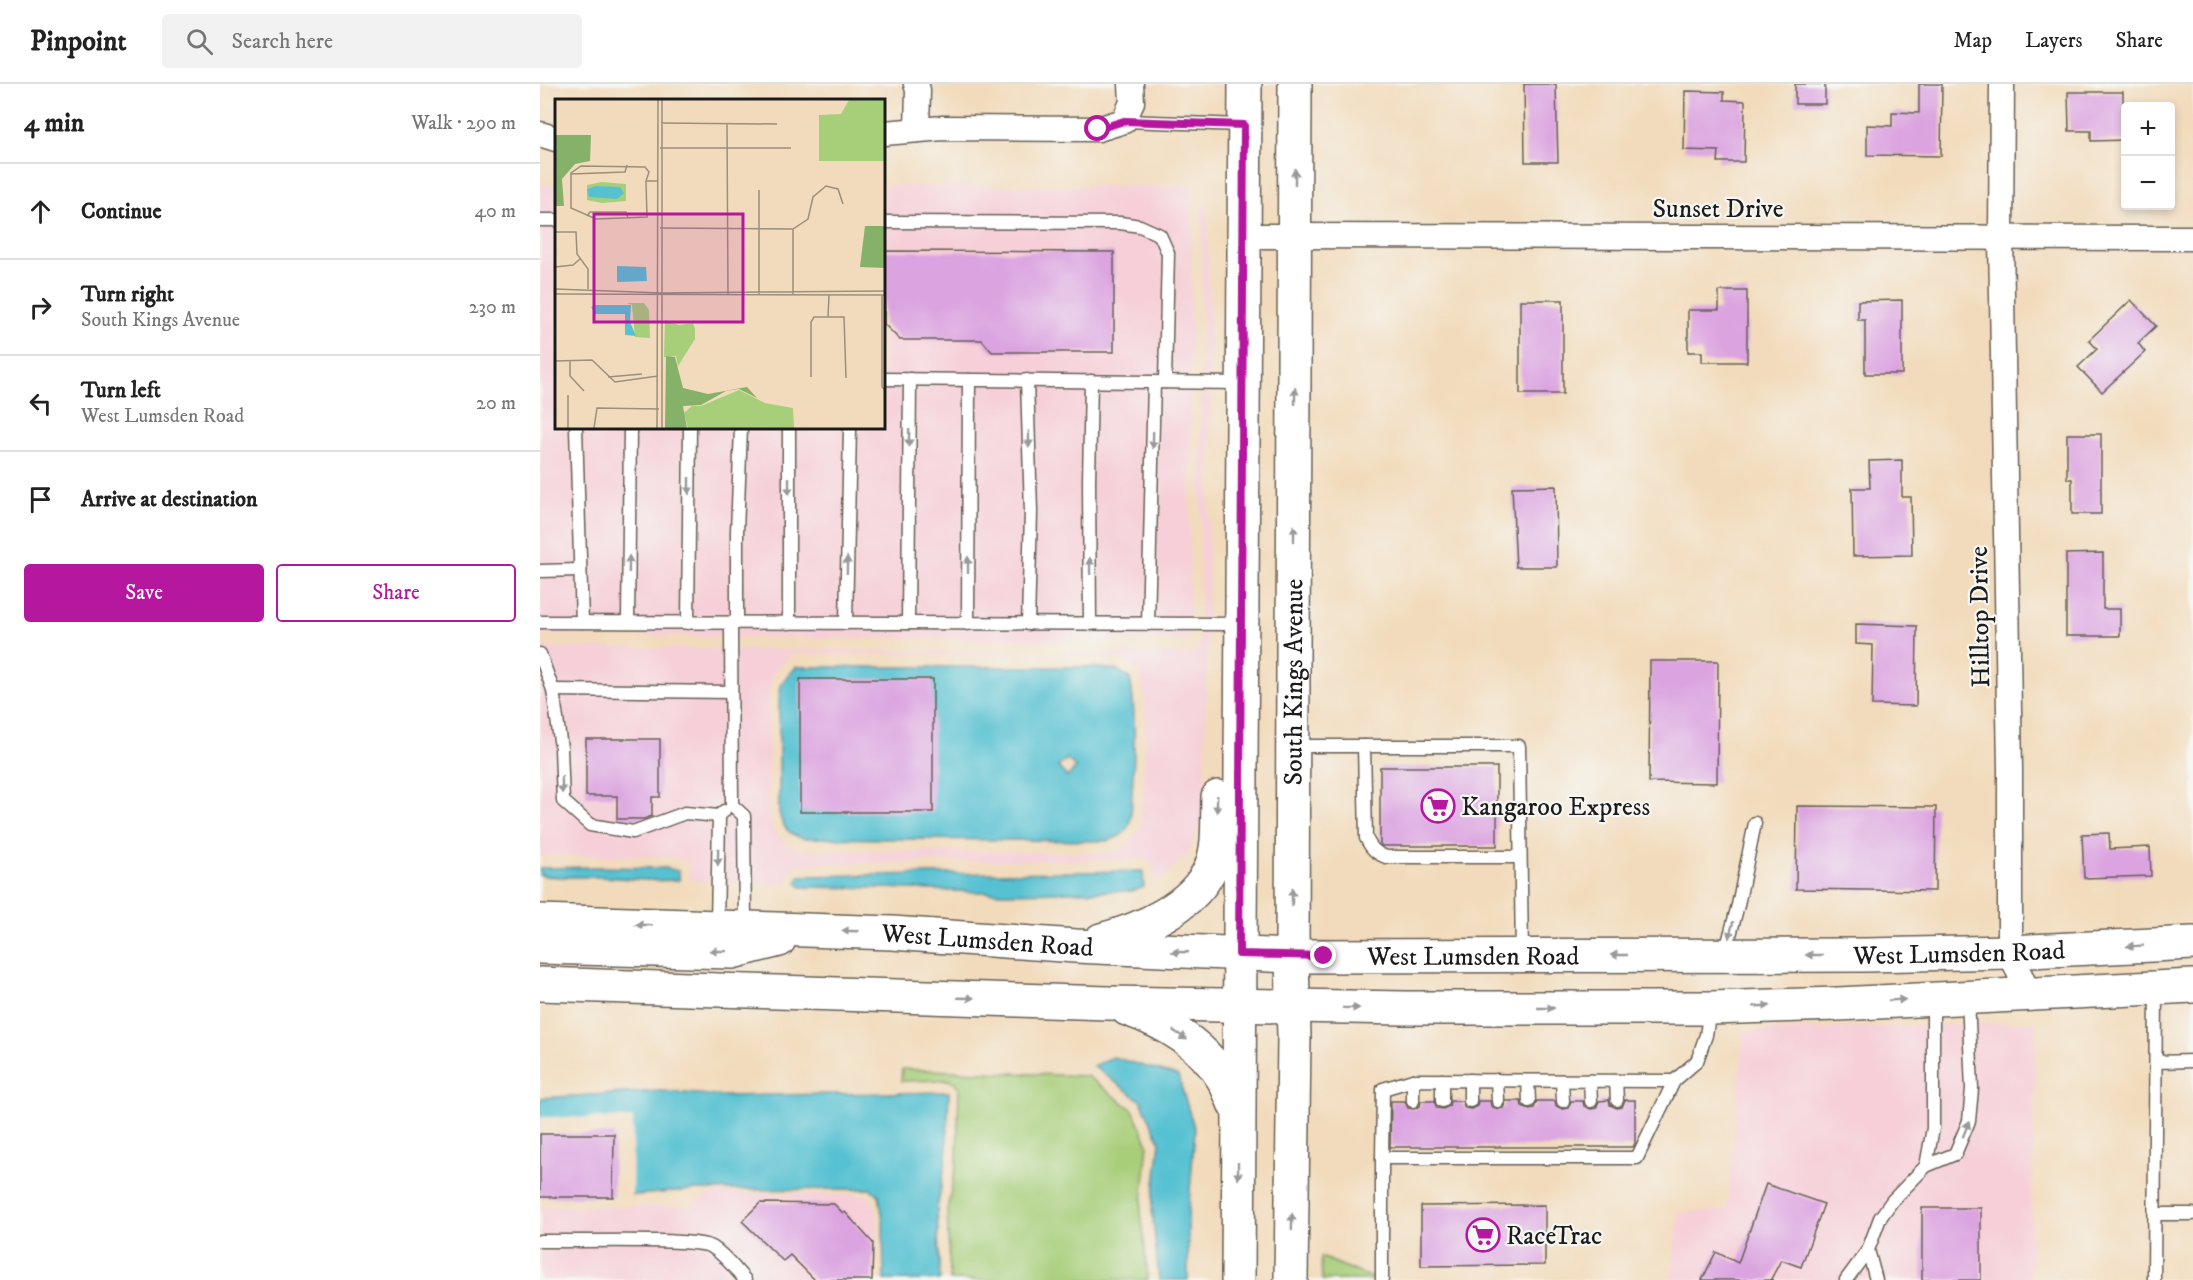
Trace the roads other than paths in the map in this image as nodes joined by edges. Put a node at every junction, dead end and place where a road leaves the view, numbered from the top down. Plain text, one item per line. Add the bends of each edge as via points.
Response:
1 (916, 84) edge
2 (1131, 84) edge
3 (1245, 84) edge
4 (1295, 84) edge
5 (2002, 84) edge
6 (1124, 121) junction
7 (1244, 125) junction
8 (917, 130) junction
9 (885, 133) edge
10 (540, 134) edge
11 (555, 138) edge
12 (885, 222) edge
13 (1243, 236) junction
14 (1296, 236) junction
15 (2001, 237) junction
16 (2193, 238) edge
17 (885, 379) edge
18 (910, 379) junction
19 (969, 380) junction
20 (1027, 380) junction
21 (1091, 381) junction
22 (1159, 382) junction
23 (1242, 383) junction
24 (576, 429) edge
25 (630, 429) edge
26 (690, 429) edge
27 (741, 429) edge
28 (789, 429) edge
29 (850, 429) edge
30 (580, 570) junction
31 (540, 571) edge
32 (540, 622) edge
33 (582, 622) junction
34 (628, 622) junction
35 (688, 623) junction
36 (734, 623) junction
37 (789, 623) junction
38 (846, 623) junction
39 (908, 623) junction
40 (968, 624) junction
41 (1028, 624) junction
42 (1090, 624) junction
43 (1149, 624) junction
44 (1240, 624) junction
45 (540, 654) edge
46 (553, 690) junction
47 (731, 693) junction
48 (1293, 746) junction
49 (1364, 746) junction
50 (732, 805) junction
51 (719, 816) junction
52 (1755, 823) dead end
53 (1520, 857) junction
54 (540, 921) edge
55 (731, 927) junction
56 (816, 930) junction
57 (2193, 943) edge
58 (1076, 946) junction
59 (540, 947) edge
60 (2010, 952) junction
61 (1239, 954) junction
62 (1725, 954) junction
63 (1522, 955) junction
64 (1292, 956) junction
65 (540, 984) edge
66 (2193, 986) edge
67 (2156, 987) junction
68 (2028, 993) junction
69 (1967, 997) junction
70 (1933, 998) junction
71 (1108, 1003) junction
72 (1238, 1007) junction
73 (1293, 1008) junction
74 (1711, 1008) junction
75 (2193, 1061) edge
76 (2156, 1062) junction
77 (1413, 1080) junction
78 (1442, 1080) junction
79 (1470, 1080) junction
80 (1497, 1080) junction
81 (1528, 1081) junction
82 (1562, 1081) junction
83 (1590, 1081) junction
84 (1616, 1081) junction
85 (1674, 1081) junction
86 (1617, 1100) dead end
87 (1413, 1101) dead end
88 (1442, 1101) dead end
89 (1470, 1101) dead end
90 (1498, 1101) dead end
91 (1529, 1101) dead end
92 (1563, 1101) dead end
93 (1591, 1101) dead end
94 (1238, 1113) junction
95 (1382, 1158) junction
96 (1926, 1166) junction
97 (2155, 1214) junction
98 (2193, 1214) edge
99 (540, 1241) edge
100 (1868, 1250) junction
101 (745, 1280) edge
102 (1238, 1280) edge
103 (1291, 1280) edge
104 (1382, 1280) edge
105 (1846, 1280) edge
106 (1876, 1280) edge
107 (2154, 1280) edge

1 - 8 street
2 - 6 street via 1132,102
3 - 7 main road, South Kings Avenue
14 -> 4 main road, South Kings Avenue
5 - 15 street, Hilltop Drive
6 - 7 lane
6 - 8 street via 1098,129
7 - 13 main road, South Kings Avenue
8 - 9 street
10 - 11 street
12 - 22 lane via 1120,223 1160,235 1168,253
13 - 14 street, Sunset Drive
13 - 23 main road, South Kings Avenue
14 - 15 street, Sunset Drive
48 -> 14 main road, South Kings Avenue
15 - 16 street, Sunset Drive
15 - 60 street, Hilltop Drive
17 - 18 lane
18 - 19 lane
18 -> 39 lane
19 - 20 lane
40 -> 19 lane
20 - 21 lane
20 -> 41 lane
21 - 22 lane
42 -> 21 lane
22 - 23 lane
22 -> 43 lane
23 - 44 main road, South Kings Avenue
24 - 30 lane
34 -> 25 lane
26 -> 35 lane
27 - 36 lane
28 -> 37 lane
38 -> 29 lane
30 - 31 lane
30 - 33 lane
32 - 33 lane
33 - 34 lane
34 - 35 lane
35 - 36 lane
36 - 37 lane
36 - 47 lane
37 - 38 lane
38 - 39 lane
39 - 40 lane
40 - 41 lane
41 - 42 lane
42 - 43 lane
43 - 44 lane
44 -> 58 main road via 1220,663 1217,841 1211,867 1199,885 1156,921
44 - 61 main road, South Kings Avenue
45 - 46 lane
46 - 47 lane
46 -> 51 lane via 563,801 590,825 633,832 685,813
47 - 50 lane
48 - 49 lane
64 -> 48 main road, South Kings Avenue
49 - 53 lane via 1366,838 1378,854
49 - 53 lane via 1519,746
50 - 51 lane
50 - 55 lane via 744,816
51 -> 55 lane
52 -> 62 lane
53 - 63 lane
55 -> 54 main road, West Lumsden Road
55 - 56 main road, West Lumsden Road
58 -> 56 main road, West Lumsden Road
56 -> 59 main road via 732,952
57 -> 60 main road, West Lumsden Road
61 -> 58 main road, West Lumsden Road
60 -> 62 main road, West Lumsden Road
60 - 68 street, Hilltop Drive
61 - 64 main road, West Lumsden Road
61 - 72 main road, South Kings Avenue
62 -> 63 main road, West Lumsden Road
63 - 64 main road, West Lumsden Road
64 - 73 main road, South Kings Avenue
65 -> 71 main road, West Lumsden Road
66 - 67 main road, West Lumsden Road
67 - 68 main road, West Lumsden Road
67 - 76 lane
68 - 69 main road, West Lumsden Road
69 - 70 main road, West Lumsden Road
96 -> 69 lane via 1955,1154 1969,1121 1972,1089
74 -> 70 main road, West Lumsden Road
70 - 96 lane via 1933,1128
71 - 72 main road, West Lumsden Road
71 -> 94 main road via 1146,1016 1200,1050 1224,1079
72 - 73 main road, West Lumsden Road
72 - 94 main road, South Kings Avenue
73 -> 74 main road, West Lumsden Road
103 -> 73 main road, South Kings Avenue
74 - 85 lane via 1697,1061
75 - 76 lane
76 - 97 lane
77 - 78 lane
77 - 87 lane
77 - 95 lane via 1383,1089
78 - 79 lane
78 - 88 lane
79 - 80 lane
79 - 89 lane
80 - 81 lane
80 - 90 lane
81 - 82 lane
81 - 91 lane
82 - 83 lane
82 - 92 lane
83 - 84 lane
83 - 93 lane
84 - 85 lane
84 - 86 lane
85 - 95 lane via 1636,1158 1620,1152 1532,1152 1413,1153
94 -> 102 main road, South Kings Avenue
95 - 104 lane
96 - 100 lane via 1880,1218
97 - 98 lane
97 - 107 lane
99 - 101 lane via 682,1242 710,1246
100 - 105 lane
100 - 106 lane

